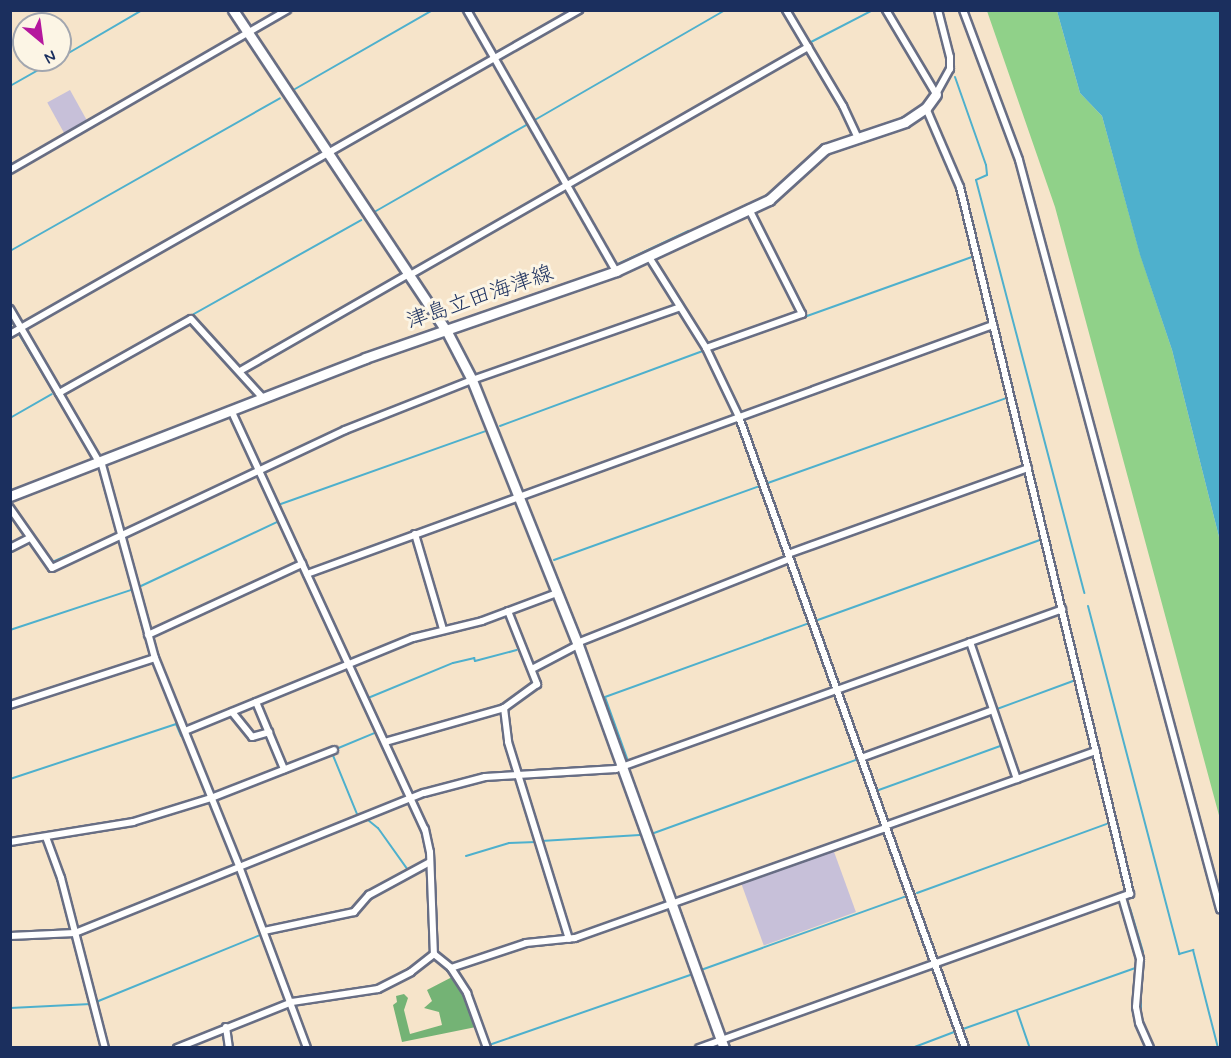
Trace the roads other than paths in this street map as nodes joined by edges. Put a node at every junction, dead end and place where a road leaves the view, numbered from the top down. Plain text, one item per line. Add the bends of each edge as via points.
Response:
1 (233, 10) edge
2 (287, 10) edge
3 (467, 10) edge
4 (579, 10) edge
5 (886, 10) edge
6 (938, 10) edge
7 (963, 10) edge
8 (788, 11) edge
9 (248, 33) junction
10 (808, 47) junction
11 (495, 59) junction
12 (936, 94) junction
13 (926, 108) junction
14 (858, 138) junction
15 (328, 154) junction
16 (10, 170) edge
17 (567, 185) junction
18 (749, 209) junction
19 (649, 257) junction
20 (616, 271) junction
21 (410, 275) junction
22 (680, 308) junction
23 (10, 309) edge
24 (993, 325) junction
25 (21, 328) junction
26 (446, 330) junction
27 (10, 334) edge
28 (706, 348) junction
29 (240, 371) junction
30 (472, 380) junction
31 (59, 393) junction
32 (263, 398) junction
33 (231, 410) junction
34 (739, 417) junction
35 (100, 461) junction
36 (1028, 468) junction
37 (259, 470) junction
38 (10, 496) edge
39 (519, 496) junction
40 (10, 508) edge
41 (121, 534) junction
42 (415, 534) junction
43 (30, 538) junction
44 (10, 548) edge
45 (788, 557) junction
46 (302, 564) junction
47 (307, 574) junction
48 (557, 593) junction
49 (1062, 609) junction
50 (508, 611) junction
51 (443, 629) junction
52 (148, 635) junction
53 (970, 642) junction
54 (578, 644) junction
55 (155, 657) junction
56 (349, 664) junction
57 (532, 669) junction
58 (837, 690) junction
59 (256, 702) junction
60 (10, 705) edge
61 (504, 708) junction
62 (993, 710) junction
63 (232, 712) junction
64 (185, 731) junction
65 (269, 732) junction
66 (384, 742) junction
67 (334, 750) dead end
68 (1096, 751) junction
69 (861, 758) junction
70 (622, 767) junction
71 (284, 769) junction
72 (518, 776) junction
73 (1017, 779) junction
74 (410, 797) junction
75 (211, 798) junction
76 (885, 827) junction
77 (46, 837) junction
78 (10, 842) edge
79 (430, 862) junction
80 (239, 866) junction
81 (1122, 897) junction
82 (672, 905) junction
83 (1221, 909) edge
84 (264, 931) junction
85 (75, 933) junction
86 (10, 936) edge
87 (569, 939) junction
88 (434, 954) junction
89 (935, 963) junction
90 (452, 968) junction
91 (292, 1002) junction
92 (226, 1027) junction
93 (722, 1043) edge
94 (105, 1047) edge
95 (177, 1047) edge
96 (229, 1047) edge
97 (306, 1047) edge
98 (487, 1047) edge
99 (699, 1047) edge
100 (965, 1047) edge
101 (1150, 1047) edge

1 - 9 street
2 - 9 street
3 - 11 street
4 - 11 street
5 - 12 street
6 - 12 street via 950,69
7 - 83 street via 1019,160
8 - 10 street
9 - 15 street
9 - 16 street
10 - 14 street
10 - 17 street
11 - 15 street
11 - 17 street
12 - 13 street, 津島立田海津線
13 - 14 street, 津島立田海津線 via 905,122
13 - 24 street via 960,187
14 - 18 street, 津島立田海津線 via 825,149 769,200
15 - 21 street
15 - 25 street
17 - 20 street
17 - 21 street
18 - 19 street, 津島立田海津線
18 - 28 street via 802,314
19 - 20 street, 津島立田海津線
19 - 22 street
20 - 26 street, 津島立田海津線
21 - 26 street
21 - 29 street
22 - 28 street
22 - 30 street
23 - 25 street
24 - 34 street
24 - 36 street
25 - 27 street
25 - 31 street
26 - 30 street
26 - 32 street, 津島立田海津線
28 - 34 street
29 - 31 street via 191,319
29 - 32 street
30 - 37 street via 345,430
30 - 39 street
31 - 35 street
32 - 33 street, 津島立田海津線
33 - 35 street, 津島立田海津線
33 - 37 street
34 - 39 street
34 - 45 street
35 - 38 street, 津島立田海津線
35 - 41 street
36 - 45 street
36 - 49 street
37 - 41 street
37 - 46 street
39 - 42 street
39 - 48 street
40 - 43 street
41 - 43 street via 52,568
41 - 52 street
42 - 47 street
42 - 51 street
43 - 44 street
45 - 54 street
45 - 58 street
46 - 47 street
46 - 52 street
47 - 56 street
48 - 50 street
48 - 54 street
49 - 53 street
49 - 68 street
50 - 51 street
50 - 57 street
51 - 56 street
52 - 55 street
53 - 58 street
53 - 62 street
54 - 57 street
54 - 70 street
55 - 60 street
55 - 64 street
56 - 59 street
56 - 66 street
57 - 61 street via 537,684
58 - 69 street
58 - 70 street
59 - 63 street
59 - 65 street
61 - 66 street
61 - 72 street
62 - 69 street
62 - 73 street
63 - 64 street
63 - 65 street via 252,737
64 - 75 street
65 - 71 street
66 - 74 street
67 - 71 street
68 - 73 street
68 - 81 street via 1130,894
69 - 76 street
70 - 72 street
70 - 82 street
71 - 75 street
72 - 74 street via 484,777
72 - 87 street
73 - 76 street
74 - 79 street via 425,829
74 - 80 street
75 - 77 street via 133,822
75 - 80 street
76 - 82 street
76 - 89 street
77 - 78 street
77 - 85 street
79 - 84 street via 369,895 354,912
79 - 88 street
80 - 84 street
80 - 85 street
81 - 89 street
81 - 101 street via 1140,959 1136,1007
82 - 87 street
82 - 93 street
84 - 91 street
85 - 86 street
85 - 94 street
87 - 90 street via 526,942
88 - 90 street
88 - 91 street via 411,972 378,989
89 - 93 street
89 - 100 street
90 - 98 street via 467,993
91 - 92 street
91 - 97 street
92 - 95 street
92 - 96 street
93 - 99 street

